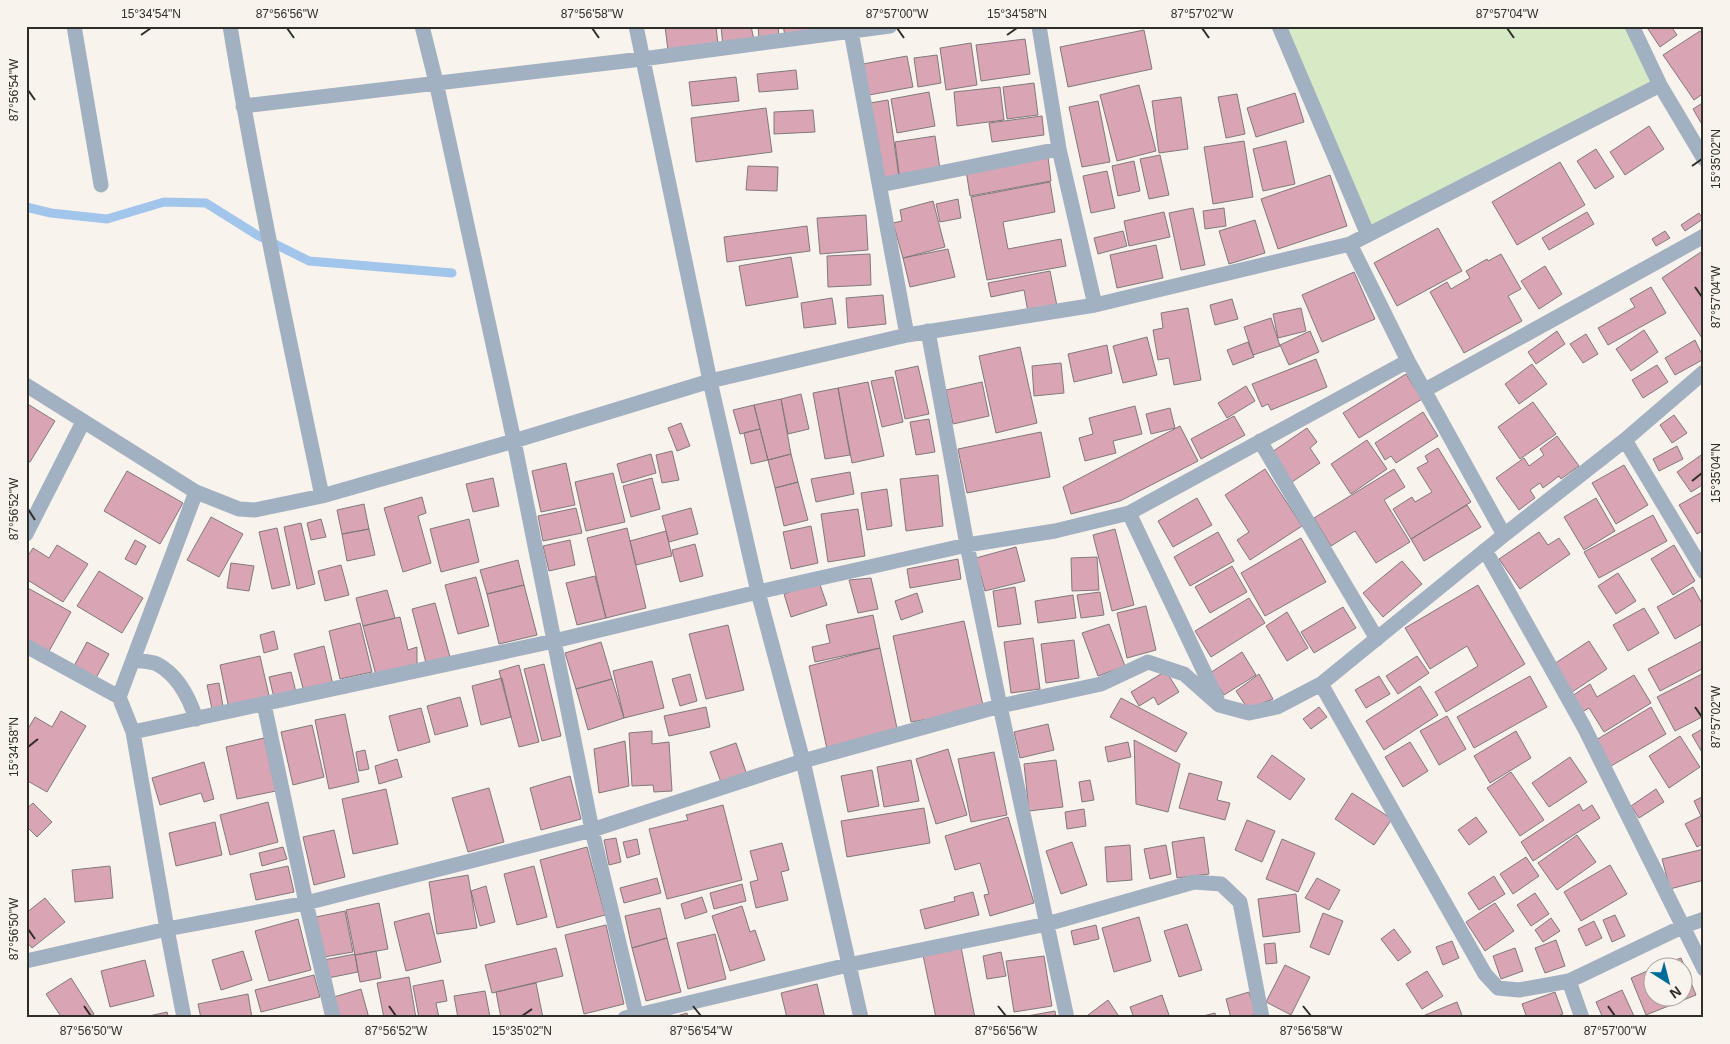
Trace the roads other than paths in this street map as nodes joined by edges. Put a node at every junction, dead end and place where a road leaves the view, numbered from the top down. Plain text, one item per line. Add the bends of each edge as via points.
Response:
1 (74, 26) edge
2 (230, 26) edge
3 (422, 26) edge
4 (636, 26) edge
5 (890, 26) edge
6 (1039, 26) edge
7 (1280, 26) edge
8 (1632, 26) edge
9 (851, 29) edge
10 (642, 59) junction
11 (436, 82) junction
12 (1660, 85) junction
13 (243, 106) junction
14 (1059, 149) junction
15 (1704, 159) edge
16 (100, 185) dead end
17 (880, 185) junction
18 (1368, 235) junction
19 (1704, 236) edge
20 (1350, 244) junction
21 (1095, 305) junction
22 (928, 331) junction
23 (907, 335) junction
24 (1408, 361) junction
25 (1704, 372) edge
26 (710, 381) junction
27 (26, 385) edge
28 (1425, 390) junction
29 (83, 422) junction
30 (1260, 440) junction
31 (1625, 440) junction
32 (514, 442) junction
33 (196, 492) junction
34 (322, 496) junction
35 (1129, 513) junction
36 (26, 534) edge
37 (1504, 535) junction
38 (967, 545) junction
39 (1485, 550) junction
40 (1704, 572) edge
41 (758, 592) junction
42 (1377, 639) junction
43 (554, 641) junction
44 (26, 646) edge
45 (133, 660) junction
46 (1321, 684) junction
47 (119, 697) junction
48 (264, 704) junction
49 (1220, 705) junction
50 (1000, 706) junction
51 (196, 719) junction
52 (133, 732) junction
53 (803, 761) junction
54 (592, 830) junction
55 (306, 903) junction
56 (1704, 919) edge
57 (1047, 924) junction
58 (1684, 926) junction
59 (167, 930) junction
60 (26, 961) edge
61 (848, 966) junction
62 (1704, 969) edge
63 (1569, 981) junction
64 (633, 1017) edge
65 (184, 1018) edge
66 (333, 1018) edge
67 (861, 1018) edge
68 (1067, 1018) edge
69 (1262, 1018) edge
70 (1582, 1018) edge

1 - 16 street
2 - 13 street
3 - 11 street
4 - 10 street
5 - 9 street
6 - 14 street
7 - 18 street
8 - 12 street
9 - 10 street
9 - 17 street
10 - 11 street
10 - 26 street
11 - 13 street
11 - 32 street
12 - 15 street
12 - 18 street
13 - 34 street
14 - 17 street
14 - 21 street
17 - 23 street
18 - 20 street
19 - 28 street
20 - 21 street
20 - 24 street
21 - 22 street
22 - 23 street
22 - 38 street
23 - 26 street
24 - 28 street
24 - 30 street
25 - 31 street
26 - 32 street
26 - 41 street
27 - 29 street
28 - 37 street
29 - 33 street
29 - 36 street
30 - 35 street
30 - 42 street
31 - 37 street
31 - 40 street
32 - 34 street
32 - 43 street
33 - 34 street via 239,509 255,510
33 - 45 street
35 - 38 street via 1055,531
35 - 49 street
37 - 39 street
38 - 41 street
38 - 50 street
39 - 42 street
39 - 58 street via 1584,727
41 - 43 street
41 - 53 street
42 - 46 street
43 - 48 street
43 - 54 street
44 - 47 street
45 - 47 street
45 - 51 street via 156,663 174,678 190,700
46 - 49 street via 1277,707 1249,713
46 - 63 street via 1485,974 1498,988 1519,990
47 - 52 street
48 - 51 street
48 - 55 street
49 - 50 street via 1184,674 1148,662 1101,684
50 - 53 street
50 - 57 street
51 - 52 street
52 - 59 street
53 - 54 street
53 - 61 street
54 - 55 street
54 - 64 street
55 - 59 street
55 - 66 street
56 - 58 street
57 - 61 street
57 - 68 street
57 - 69 street via 1194,882 1221,884 1240,902
58 - 62 street
58 - 63 street
59 - 60 street
59 - 65 street
61 - 64 street
61 - 67 street
63 - 70 street

